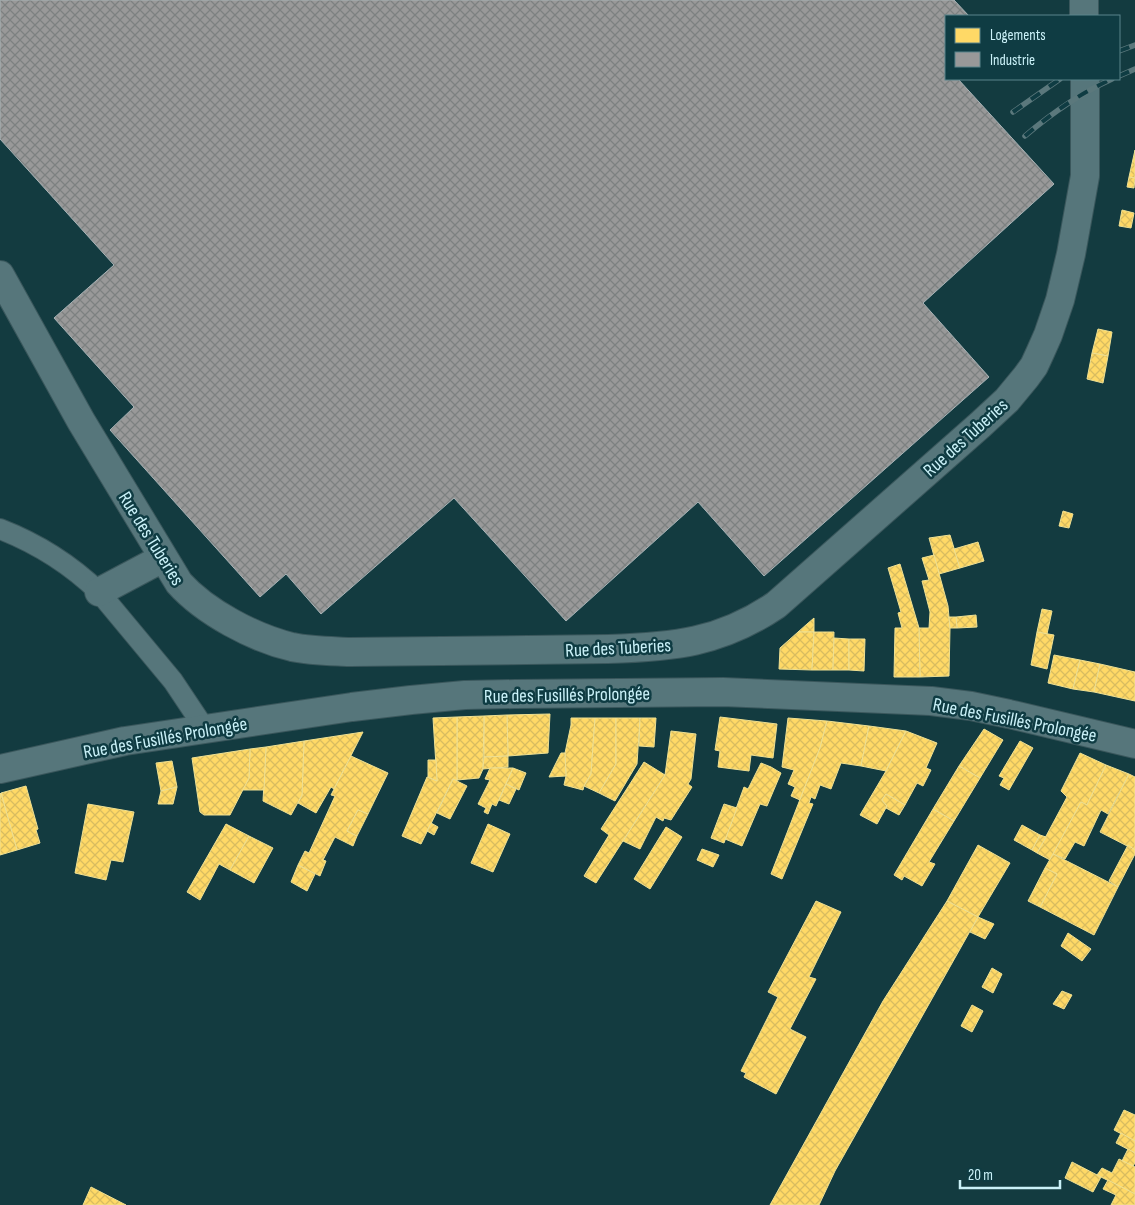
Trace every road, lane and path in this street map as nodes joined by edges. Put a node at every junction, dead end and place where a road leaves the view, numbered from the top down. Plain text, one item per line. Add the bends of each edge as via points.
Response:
1 (1084, 0) edge
2 (1084, 15) edge
3 (1085, 80) edge
4 (0, 274) edge
5 (0, 529) edge
6 (163, 558) junction
7 (99, 592) junction
8 (205, 728) junction
9 (1135, 744) edge
10 (0, 769) edge

1 - 2 street
3 - 6 street, Rue des Tuberies via 1083,192 1060,300 1034,366 1013,394 973,432 788,596 744,624 693,641 648,647 308,650 261,636 212,612 188,594
4 - 6 street, Rue des Tuberies
5 - 7 lane via 60,561
6 - 7 street
7 - 8 lane via 173,681
8 - 9 street, Rue des Fusillés Prolongée via 438,697 723,692 952,703
8 - 10 street, Rue des Fusillés Prolongée via 125,741

